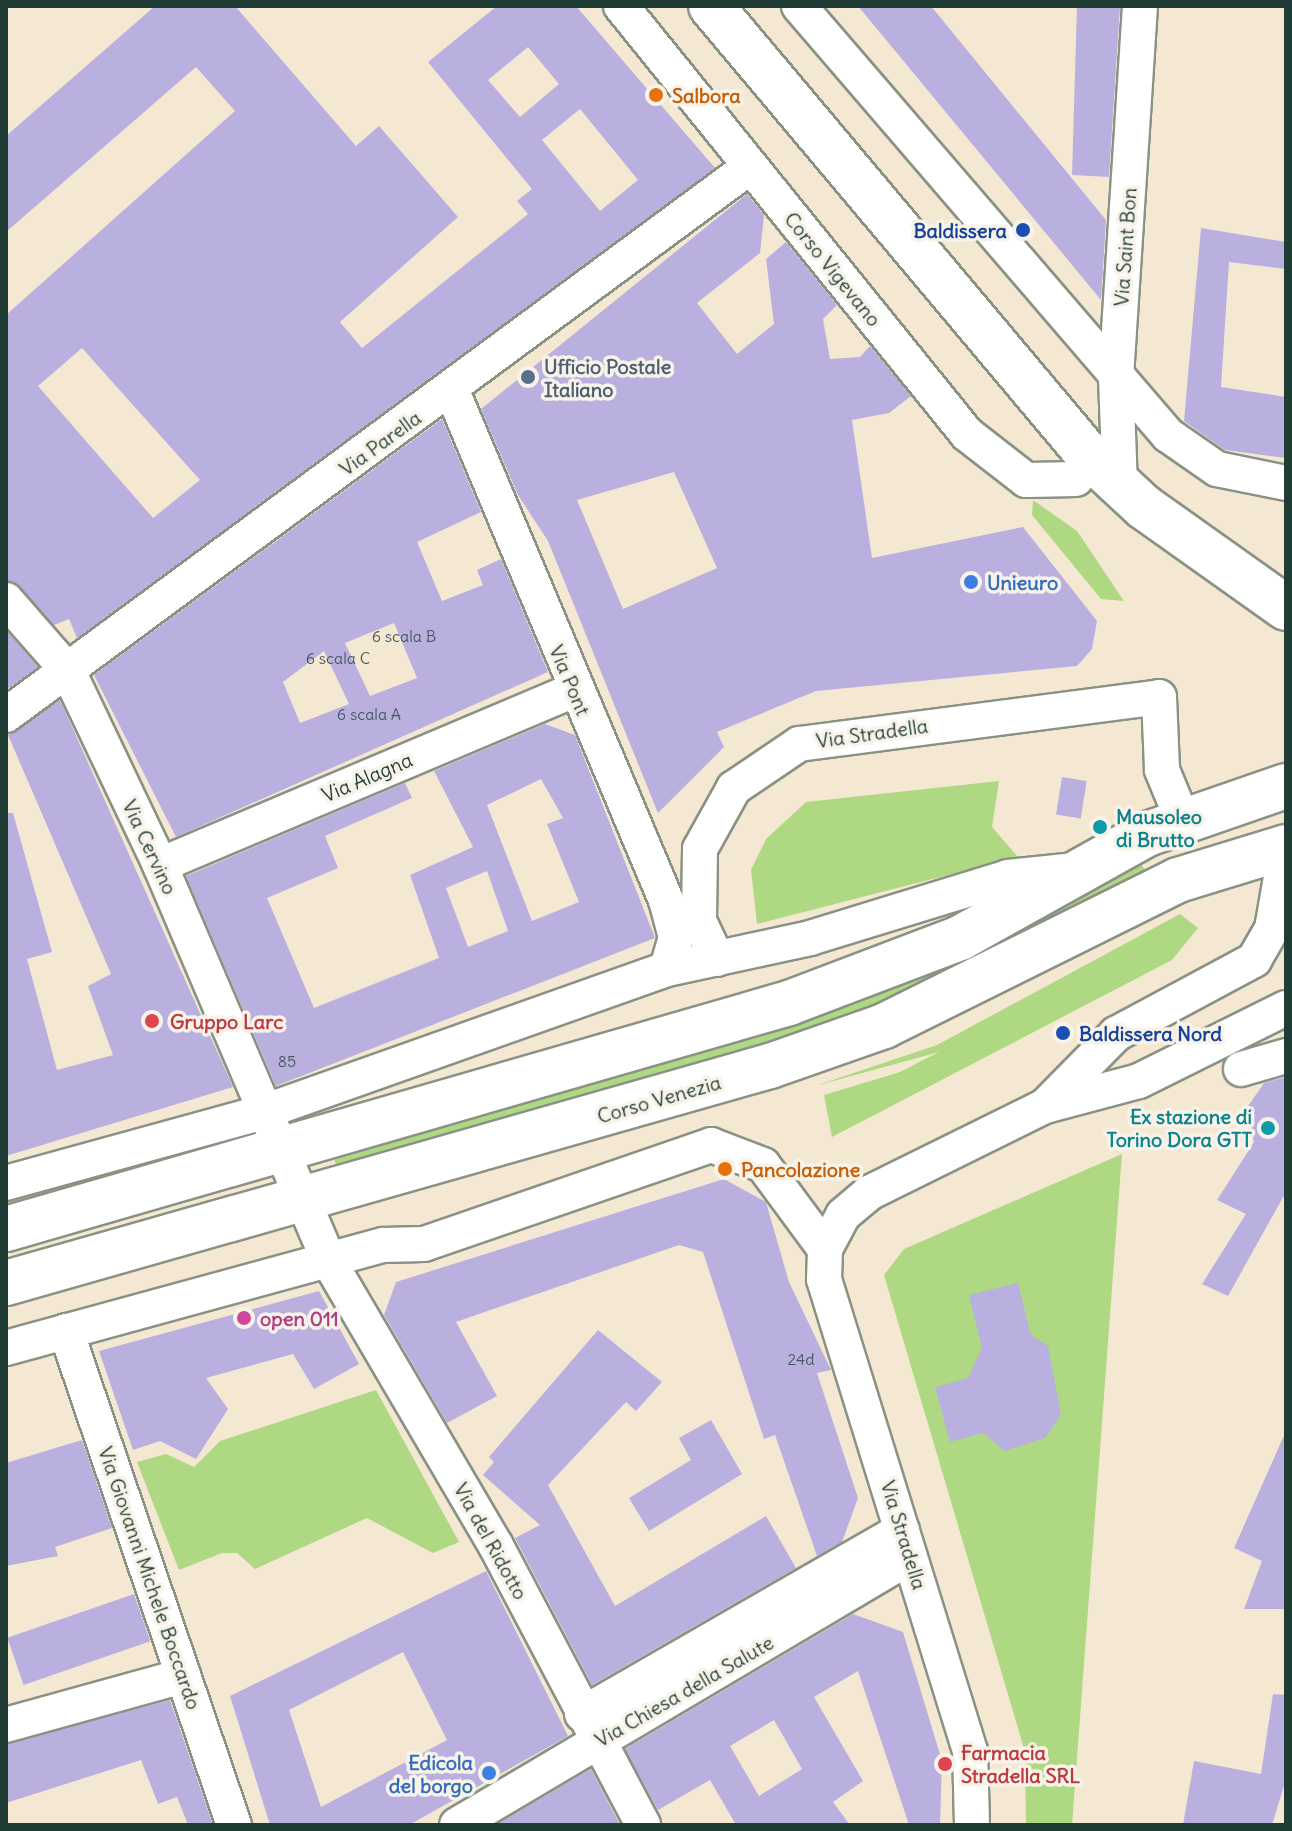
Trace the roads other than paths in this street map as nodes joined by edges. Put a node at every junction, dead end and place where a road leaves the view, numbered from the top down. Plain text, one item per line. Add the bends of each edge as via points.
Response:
1 (621, 6) edge
2 (711, 6) edge
3 (799, 6) edge
4 (1140, 6) edge
5 (751, 166) junction
6 (982, 335) junction
7 (1116, 377) junction
8 (452, 391) junction
9 (1076, 479) junction
10 (1286, 483) edge
11 (1120, 487) junction
12 (6, 600) edge
13 (1286, 608) edge
14 (1286, 638) edge
15 (68, 671) junction
16 (574, 690) junction
17 (6, 715) edge
18 (1286, 786) edge
19 (1183, 821) junction
20 (1286, 848) edge
21 (700, 849) junction
22 (647, 857) junction
23 (160, 865) junction
24 (1089, 869) junction
25 (717, 959) junction
26 (667, 969) junction
27 (1286, 1008) edge
28 (1286, 1056) edge
29 (1241, 1069) dead end
30 (1045, 1106) junction
31 (263, 1112) junction
32 (282, 1154) junction
33 (6, 1183) edge
34 (303, 1201) junction
35 (6, 1229) edge
36 (825, 1249) junction
37 (330, 1261) junction
38 (6, 1283) edge
39 (66, 1331) junction
40 (6, 1348) edge
41 (906, 1543) junction
42 (183, 1676) junction
43 (6, 1725) edge
44 (590, 1728) junction
45 (234, 1825) edge
46 (457, 1825) edge
47 (643, 1825) edge
48 (972, 1825) edge

1 - 5 street, Corso Vigevano
2 - 6 main road
3 - 7 street
4 - 7 street, Via Saint Bon
5 - 8 street, Via Parella
5 - 9 street, Corso Vigevano via 967,434 1026,480
6 - 9 main road
6 - 11 main road
7 - 10 street via 1195,458
7 - 11 street, Via Saint Bon
8 - 15 street, Via Parella
8 - 16 street, Via Pont
9 - 14 main road
11 - 13 main road
12 - 15 street, Via Cervino
15 - 17 street, Via Parella
15 - 23 street, Via Cervino
16 - 22 street, Via Pont
16 - 23 street, Via Alagna
18 - 19 main road
19 - 21 street, Via Stradella via 1162,770 1159,697 799,744 734,788
19 - 24 main road
20 - 30 street via 1272,929 1254,960 1116,1034
20 - 34 main road, Corso Venezia via 1178,880 884,1026 770,1066
21 - 22 street via 669,861
21 - 25 street, Via Stradella via 699,921
22 - 26 street, Via Pont via 676,937
23 - 31 street, Via Cervino
24 - 25 street via 1008,877
24 - 32 main road via 960,938 813,995
25 - 26 street
26 - 31 street
27 - 30 street via 1139,1081
28 - 29 street
30 - 36 street via 869,1193 843,1215
31 - 32 street, Via Cervino
31 - 33 street
32 - 34 street, Via Cervino
32 - 35 main road
34 - 37 street, Via del Ridotto
34 - 38 main road, Corso Venezia
36 - 37 street via 763,1165 711,1145 424,1244 383,1245
36 - 41 street, Via Stradella via 824,1279
37 - 39 street
37 - 44 street, Via del Ridotto via 495,1544
39 - 40 street
39 - 42 street, Via Giovanni Michele Boccardo
41 - 44 street, Via Chiesa della Salute
41 - 48 street, Via Stradella via 970,1751
42 - 43 street
42 - 45 street, Via Giovanni Michele Boccardo
44 - 46 street, Via Chiesa della Salute
44 - 47 street, Via del Ridotto

